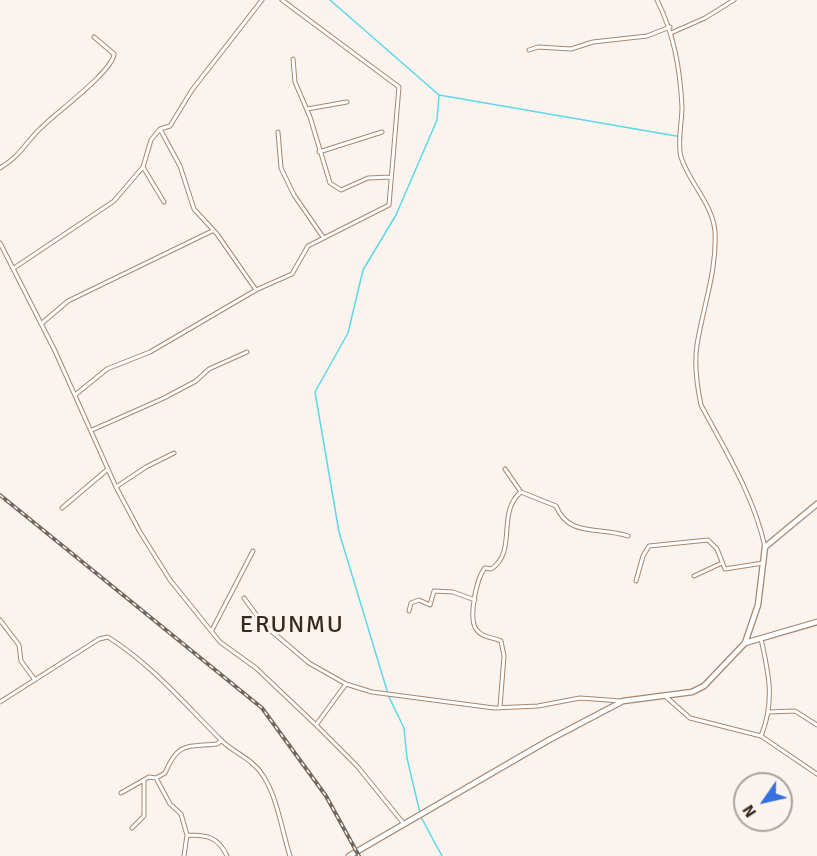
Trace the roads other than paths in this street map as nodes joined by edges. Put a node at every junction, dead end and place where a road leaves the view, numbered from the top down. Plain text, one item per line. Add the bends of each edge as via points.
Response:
1 (262, 0) edge
2 (282, 0) edge
3 (657, 0) edge
4 (734, 0) edge
5 (670, 27) junction
6 (671, 33) junction
7 (94, 37) dead end
8 (529, 50) dead end
9 (293, 59) dead end
10 (347, 102) dead end
11 (307, 109) junction
12 (160, 129) junction
13 (278, 132) dead end
14 (382, 132) dead end
15 (319, 152) junction
16 (142, 167) junction
17 (0, 168) edge
18 (391, 177) junction
19 (164, 202) dead end
20 (212, 231) junction
21 (323, 237) junction
22 (0, 243) edge
23 (14, 268) junction
24 (256, 290) junction
25 (41, 324) junction
26 (247, 352) dead end
27 (75, 395) junction
28 (92, 430) junction
29 (174, 453) dead end
30 (108, 469) junction
31 (505, 469) dead end
32 (116, 488) junction
33 (521, 492) junction
34 (817, 504) edge
35 (62, 508) dead end
36 (628, 536) dead end
37 (765, 547) junction
38 (253, 550) dead end
39 (764, 562) junction
40 (722, 563) junction
41 (694, 576) dead end
42 (636, 581) dead end
43 (244, 598) dead end
44 (475, 600) junction
45 (409, 611) dead end
46 (0, 620) edge
47 (817, 622) edge
48 (212, 630) junction
49 (761, 639) junction
50 (745, 643) junction
51 (35, 680) junction
52 (346, 684) junction
53 (664, 695) junction
54 (623, 701) junction
55 (0, 702) edge
56 (500, 708) junction
57 (769, 712) junction
58 (316, 725) junction
59 (817, 725) edge
60 (760, 736) junction
61 (221, 741) junction
62 (817, 774) edge
63 (156, 778) junction
64 (144, 780) junction
65 (121, 793) dead end
66 (404, 824) junction
67 (132, 828) dead end
68 (186, 835) junction
69 (184, 856) edge
70 (227, 856) edge
71 (290, 856) edge
72 (349, 856) edge

1 - 12 street via 192,90 170,126
2 - 18 street via 399,87
3 - 5 street
4 - 6 street
5 - 6 street
5 - 8 street via 647,36 593,42 565,50
6 - 37 street via 681,104 681,154 715,231 713,267 697,347 697,388 701,405 752,503
7 - 17 street via 114,54 113,60 37,131 18,157
9 - 11 street via 295,82
10 - 11 street
11 - 15 street
12 - 16 street via 151,140
12 - 20 street via 180,166 194,209
13 - 21 street via 281,168
14 - 15 street
15 - 18 street via 325,173 335,188 368,178
16 - 19 street
16 - 23 street via 114,201
18 - 21 street via 389,205
20 - 24 street
20 - 25 street via 68,301
21 - 24 street via 308,246 292,274
22 - 23 street
23 - 25 street
24 - 27 street via 150,352 107,369
25 - 27 street
26 - 28 street via 209,369 196,381 164,398
27 - 28 street
28 - 30 street
29 - 32 street
30 - 32 street
30 - 35 street
31 - 33 street
32 - 48 street via 170,580
33 - 36 street via 556,506 563,521 573,528
33 - 44 street via 506,515 508,533 502,555 497,565 485,568 478,576
34 - 37 street
37 - 39 street
38 - 48 street
39 - 40 street via 731,570
39 - 50 street via 758,605
40 - 41 street
40 - 42 street via 717,549 708,540 649,546
43 - 52 street via 262,624 309,663
44 - 45 street via 453,592 434,591 430,605 419,600 411,603
44 - 56 street via 475,628 485,637 501,640 504,656
46 - 51 street via 19,645 21,661
47 - 49 street
48 - 58 street via 220,642 255,668
49 - 50 street
49 - 57 street via 771,689
50 - 53 street via 704,686 692,692
51 - 55 street
51 - 61 street via 108,637 165,680
52 - 56 street via 372,693
52 - 58 street
53 - 54 street
53 - 60 street via 690,718
54 - 56 street via 580,698
54 - 66 street
57 - 59 street via 795,711
57 - 60 street
58 - 66 street via 357,766
60 - 62 street
61 - 63 street via 180,749 170,758 165,773
61 - 71 street via 250,759 264,776
63 - 64 street
63 - 68 street via 170,804 181,814
64 - 65 street
64 - 67 street via 144,816
66 - 72 street
68 - 69 street
68 - 70 street via 214,838

